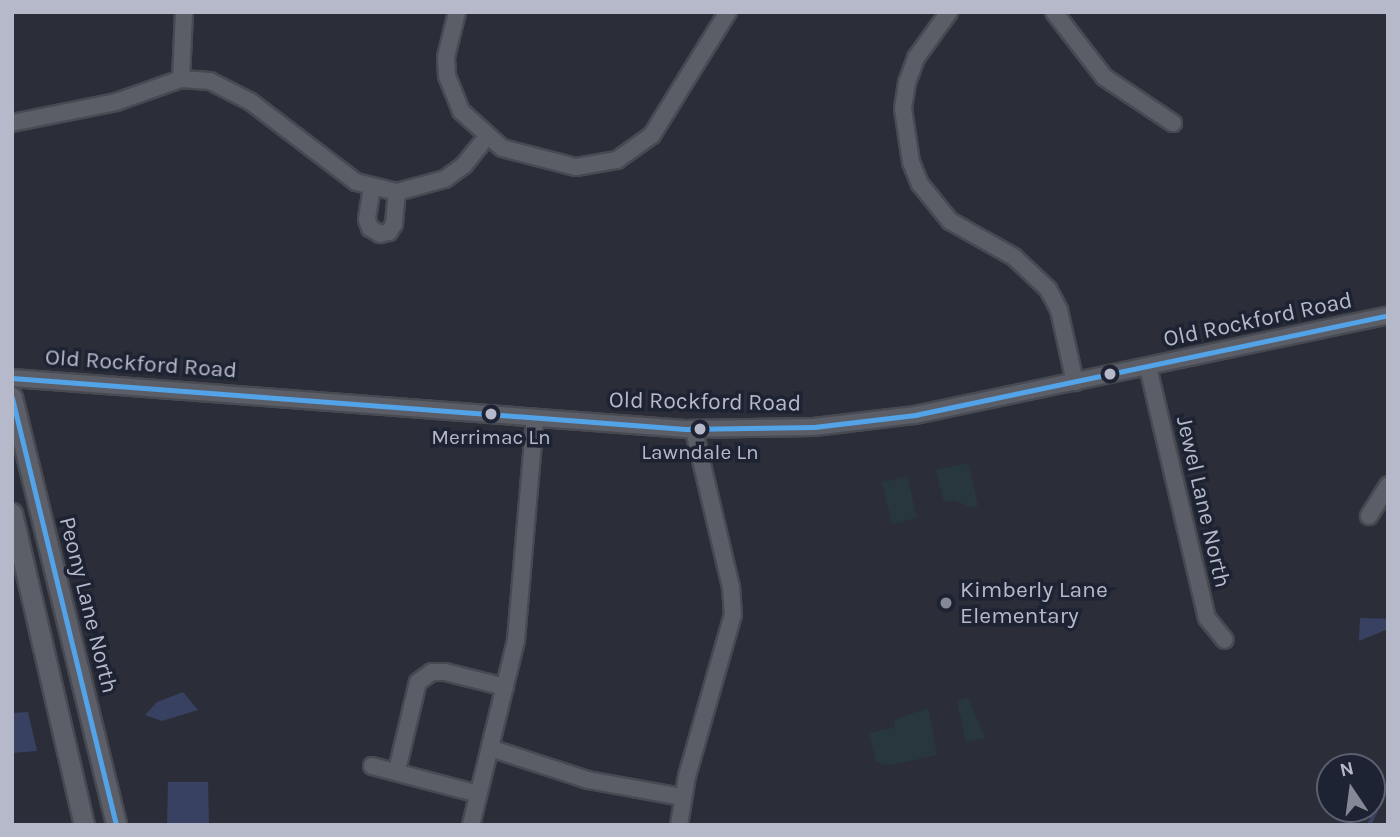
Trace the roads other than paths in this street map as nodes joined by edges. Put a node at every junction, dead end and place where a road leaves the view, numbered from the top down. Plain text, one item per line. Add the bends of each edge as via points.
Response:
1 (184, 12) edge
2 (457, 12) edge
3 (728, 12) edge
4 (1054, 12) edge
5 (937, 16) edge
6 (181, 79) junction
7 (1173, 122) dead end
8 (12, 123) edge
9 (486, 138) junction
10 (372, 187) junction
11 (397, 192) junction
12 (1388, 315) edge
13 (1148, 367) junction
14 (12, 378) edge
15 (1075, 382) junction
16 (12, 397) edge
17 (534, 418) junction
18 (694, 430) junction
19 (1388, 485) edge
20 (12, 513) edge
21 (1369, 516) dead end
22 (1226, 640) dead end
23 (505, 687) junction
24 (490, 748) junction
25 (372, 766) dead end
26 (397, 770) junction
27 (478, 794) junction
28 (682, 797) junction
29 (84, 825) edge
30 (117, 825) edge
31 (471, 825) edge
32 (679, 825) edge

1 - 6 street
2 - 9 street via 447,39 447,76 461,111
3 - 9 street via 665,118 636,149 617,160 576,167 520,155
4 - 7 street via 1104,78
5 - 15 street via 907,83 904,109 911,162 920,184 950,221 1014,257 1048,289 1059,310
6 - 8 street via 116,102
6 - 10 street via 210,81 231,90 337,170
9 - 11 street via 464,166 445,179
10 - 11 street
10 - 11 street via 367,220 380,234 389,232 394,224
12 - 13 street, Old Rockford Road
13 - 15 street, Old Rockford Road
13 - 22 street, Jewel Lane North via 1207,618
14 - 17 street, Old Rockford Road
15 - 18 street, Old Rockford Road via 865,424
16 - 30 main road, Peony Lane North
17 - 18 street, Old Rockford Road
17 - 23 street via 518,621
18 - 28 street via 731,587 733,615
19 - 21 street
20 - 29 main road
23 - 24 street
23 - 26 street via 445,672 432,672 418,682
24 - 27 street
24 - 28 street via 588,780
25 - 26 street
26 - 27 street
27 - 31 street
28 - 32 street

